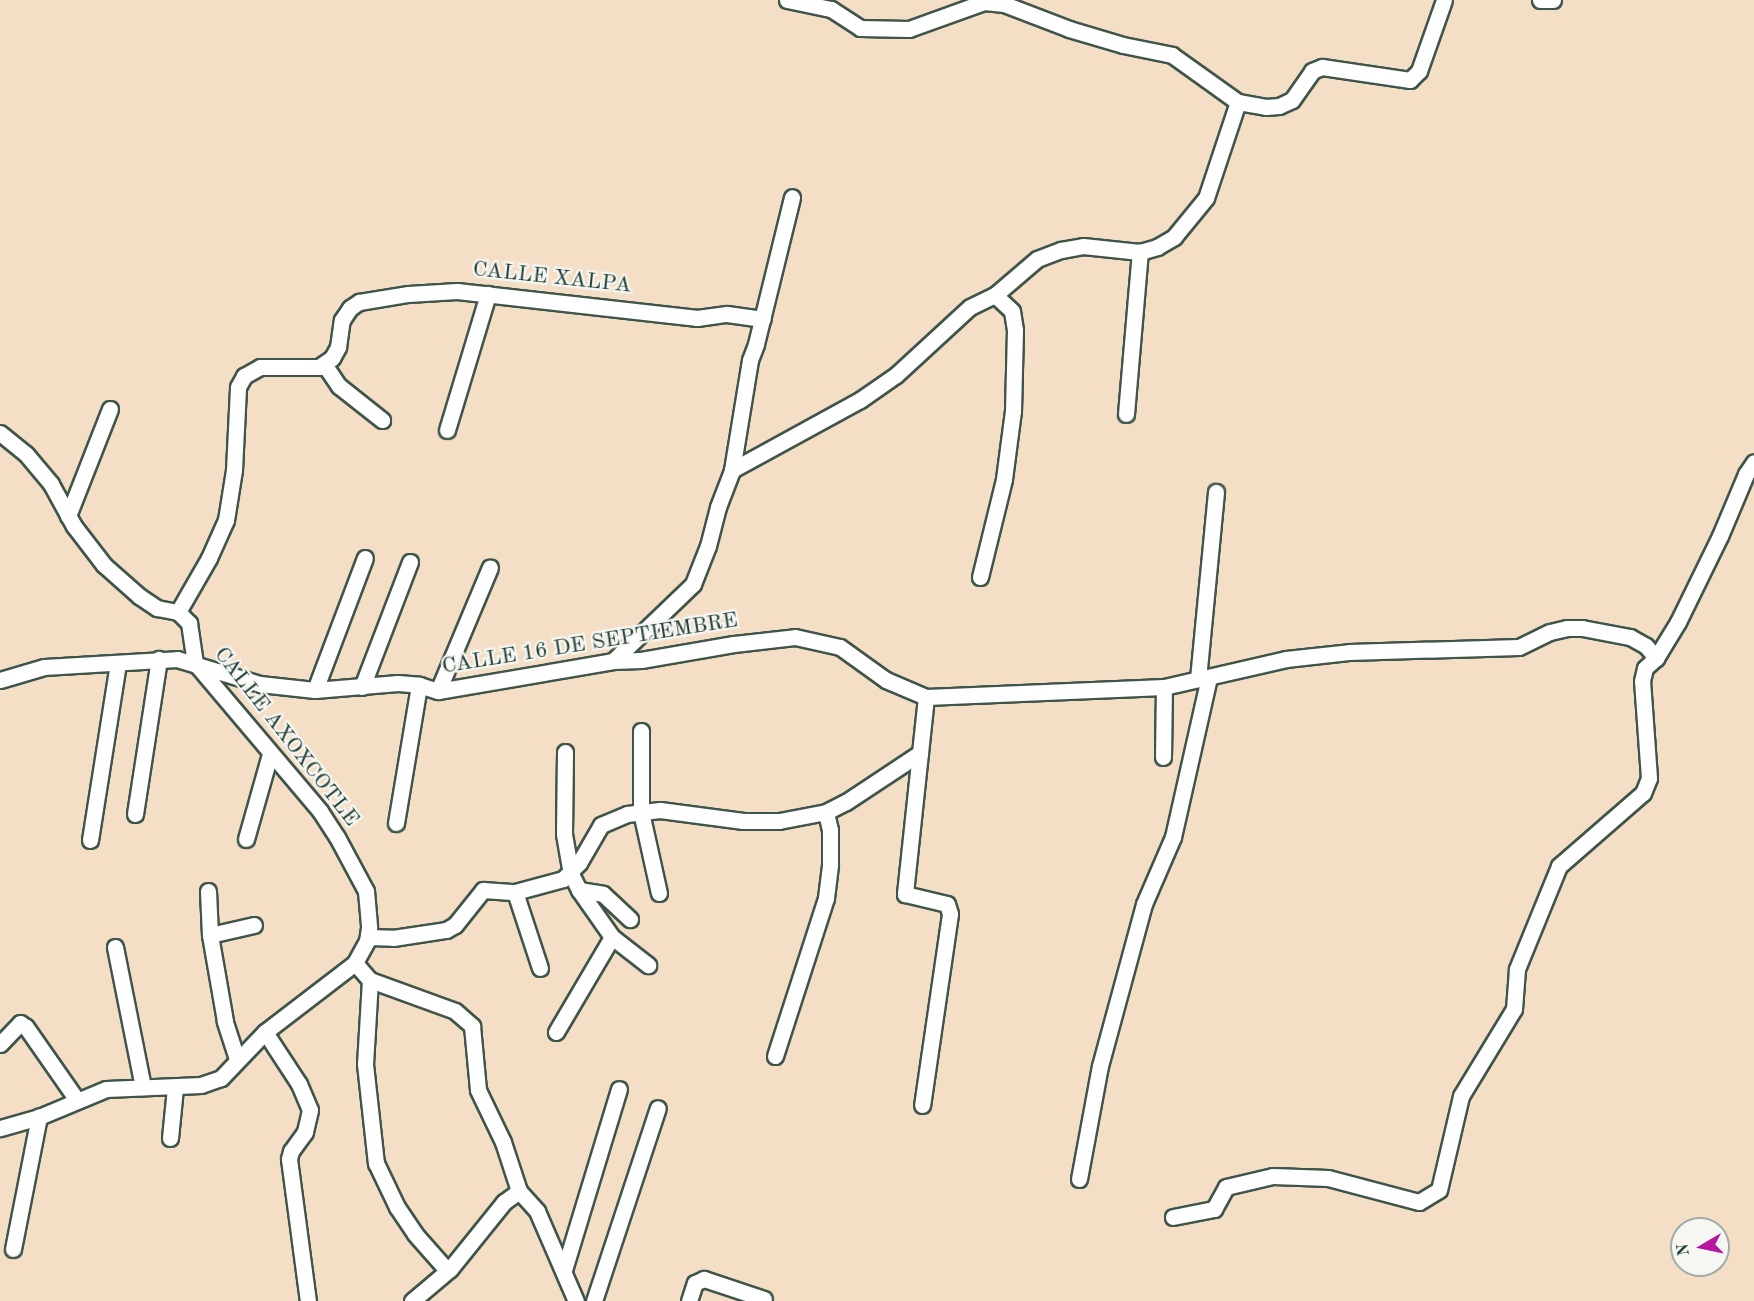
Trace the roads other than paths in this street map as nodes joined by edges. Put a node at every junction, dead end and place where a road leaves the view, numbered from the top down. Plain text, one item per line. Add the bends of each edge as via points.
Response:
1 (787, 0) edge
2 (1444, 0) edge
3 (1540, 0) edge
4 (1553, 0) edge
5 (831, 5) edge
6 (1238, 102) junction
7 (792, 197) dead end
8 (1140, 252) junction
9 (488, 294) junction
10 (995, 295) junction
11 (763, 319) junction
12 (324, 364) junction
13 (110, 409) dead end
14 (1126, 414) dead end
15 (382, 420) dead end
16 (447, 430) dead end
17 (0, 433) edge
18 (1754, 462) edge
19 (732, 470) junction
20 (1216, 492) dead end
21 (68, 516) junction
22 (365, 558) dead end
23 (410, 562) dead end
24 (490, 567) dead end
25 (980, 577) dead end
26 (178, 612) junction
27 (1656, 658) junction
28 (159, 660) junction
29 (613, 661) junction
30 (118, 663) junction
31 (195, 663) junction
32 (1203, 678) junction
33 (0, 680) edge
34 (419, 685) junction
35 (362, 687) junction
36 (1164, 687) junction
37 (315, 690) junction
38 (438, 691) junction
39 (926, 697) junction
40 (641, 731) dead end
41 (565, 752) dead end
42 (920, 753) junction
43 (270, 754) junction
44 (1163, 757) dead end
45 (641, 812) junction
46 (826, 812) junction
47 (135, 814) dead end
48 (396, 823) dead end
49 (246, 839) dead end
50 (90, 840) dead end
51 (570, 874) junction
52 (579, 890) junction
53 (208, 891) dead end
54 (515, 892) junction
55 (659, 893) dead end
56 (630, 919) dead end
57 (254, 925) dead end
58 (210, 935) junction
59 (369, 937) junction
60 (612, 937) junction
61 (115, 947) dead end
62 (355, 963) junction
63 (648, 965) dead end
64 (540, 968) dead end
65 (370, 980) junction
66 (265, 1032) junction
67 (556, 1032) dead end
68 (0, 1044) edge
69 (775, 1056) dead end
70 (237, 1059) junction
71 (143, 1088) junction
72 (175, 1088) junction
73 (620, 1089) dead end
74 (77, 1100) junction
75 (922, 1105) dead end
76 (658, 1108) dead end
77 (39, 1117) junction
78 (0, 1128) edge
79 (170, 1138) dead end
80 (1079, 1179) dead end
81 (519, 1191) junction
82 (1173, 1217) dead end
83 (13, 1249) dead end
84 (450, 1269) junction
85 (564, 1270) junction
86 (764, 1299) dead end
87 (308, 1301) edge
88 (412, 1301) edge
89 (576, 1301) edge
90 (594, 1301) edge
91 (689, 1301) edge

1 - 5 street
2 - 6 street via 1419,71 1410,80 1322,67 1312,71 1292,100 1279,106
3 - 4 street
5 - 6 street via 860,28 909,28 984,2 1004,4 1069,29 1172,55
6 - 8 street via 1206,198 1174,237
7 - 11 street
8 - 10 street via 1083,246 1061,250 1037,259
8 - 14 street
9 - 11 street, CALLE XALPA via 697,318 727,314
9 - 12 street, CALLE XALPA via 418,293 358,302 342,320 338,347
9 - 16 street
10 - 19 street via 970,307 896,375 860,400
10 - 25 street via 1012,311 1014,411 1004,479
11 - 19 street via 750,360
12 - 15 street via 339,386
12 - 26 street via 260,367 244,376 238,387 234,470 226,520
13 - 21 street
17 - 21 street via 26,454 51,484
18 - 27 street via 1678,622
19 - 29 street via 693,584
20 - 32 street
21 - 26 street via 113,573 158,608
22 - 37 street
23 - 35 street
24 - 38 street
26 - 31 street, CALLE AXOXCOTLE via 189,623
27 - 32 street via 1646,646 1630,637 1567,628 1518,647 1349,652 1286,659
27 - 82 street via 1646,668 1642,681 1649,778 1643,794 1559,866 1516,969 1514,1009 1461,1096 1439,1190 1419,1202 1328,1178 1273,1176 1226,1187 1214,1209
28 - 30 street, CALLE 16 DE SEPTIEMBRE
28 - 31 street, CALLE 16 DE SEPTIEMBRE via 177,658
28 - 47 street
29 - 38 street, CALLE 16 DE SEPTIEMBRE
29 - 39 street, CALLE 16 DE SEPTIEMBRE via 795,637 840,647 886,680
30 - 33 street, CALLE 16 DE SEPTIEMBRE via 38,668
30 - 50 street
31 - 37 street, CALLE 16 DE SEPTIEMBRE via 260,684
31 - 43 street, CALLE AXOXCOTLE
32 - 36 street
32 - 80 street via 1173,837 1144,904 1100,1066
34 - 35 street, CALLE 16 DE SEPTIEMBRE
34 - 38 street, CALLE 16 DE SEPTIEMBRE
34 - 48 street
35 - 37 street, CALLE 16 DE SEPTIEMBRE
36 - 39 street
36 - 44 street
39 - 42 street
40 - 45 street
41 - 51 street via 564,834
42 - 46 street
42 - 75 street via 905,894 947,904 950,914
43 - 49 street
43 - 59 street, CALLE AXOXCOTLE via 320,811 337,837 366,891
45 - 46 street via 660,810 743,821 779,821
45 - 51 street via 602,825
45 - 55 street
46 - 69 street via 830,864 826,898
51 - 52 street
51 - 54 street via 555,883
52 - 56 street via 603,894
52 - 60 street
53 - 58 street
54 - 59 street via 483,890 455,925 446,930 393,938
54 - 64 street
57 - 58 street
58 - 70 street via 225,1021
59 - 62 street
60 - 63 street
60 - 67 street
61 - 71 street
62 - 65 street
62 - 66 street
65 - 81 street via 455,1011 472,1026 478,1090 503,1142
65 - 84 street via 365,1065 376,1163 397,1208 415,1234
66 - 70 street
66 - 87 street via 299,1084 310,1110 305,1132 289,1159
68 - 74 street via 20,1023 26,1026
70 - 72 street via 221,1078
71 - 72 street
71 - 74 street via 106,1089
72 - 79 street
73 - 85 street
74 - 77 street
76 - 90 street
77 - 78 street
77 - 83 street
81 - 84 street via 504,1202
81 - 85 street via 537,1211
84 - 88 street
85 - 89 street
86 - 91 street via 704,1279 695,1283

